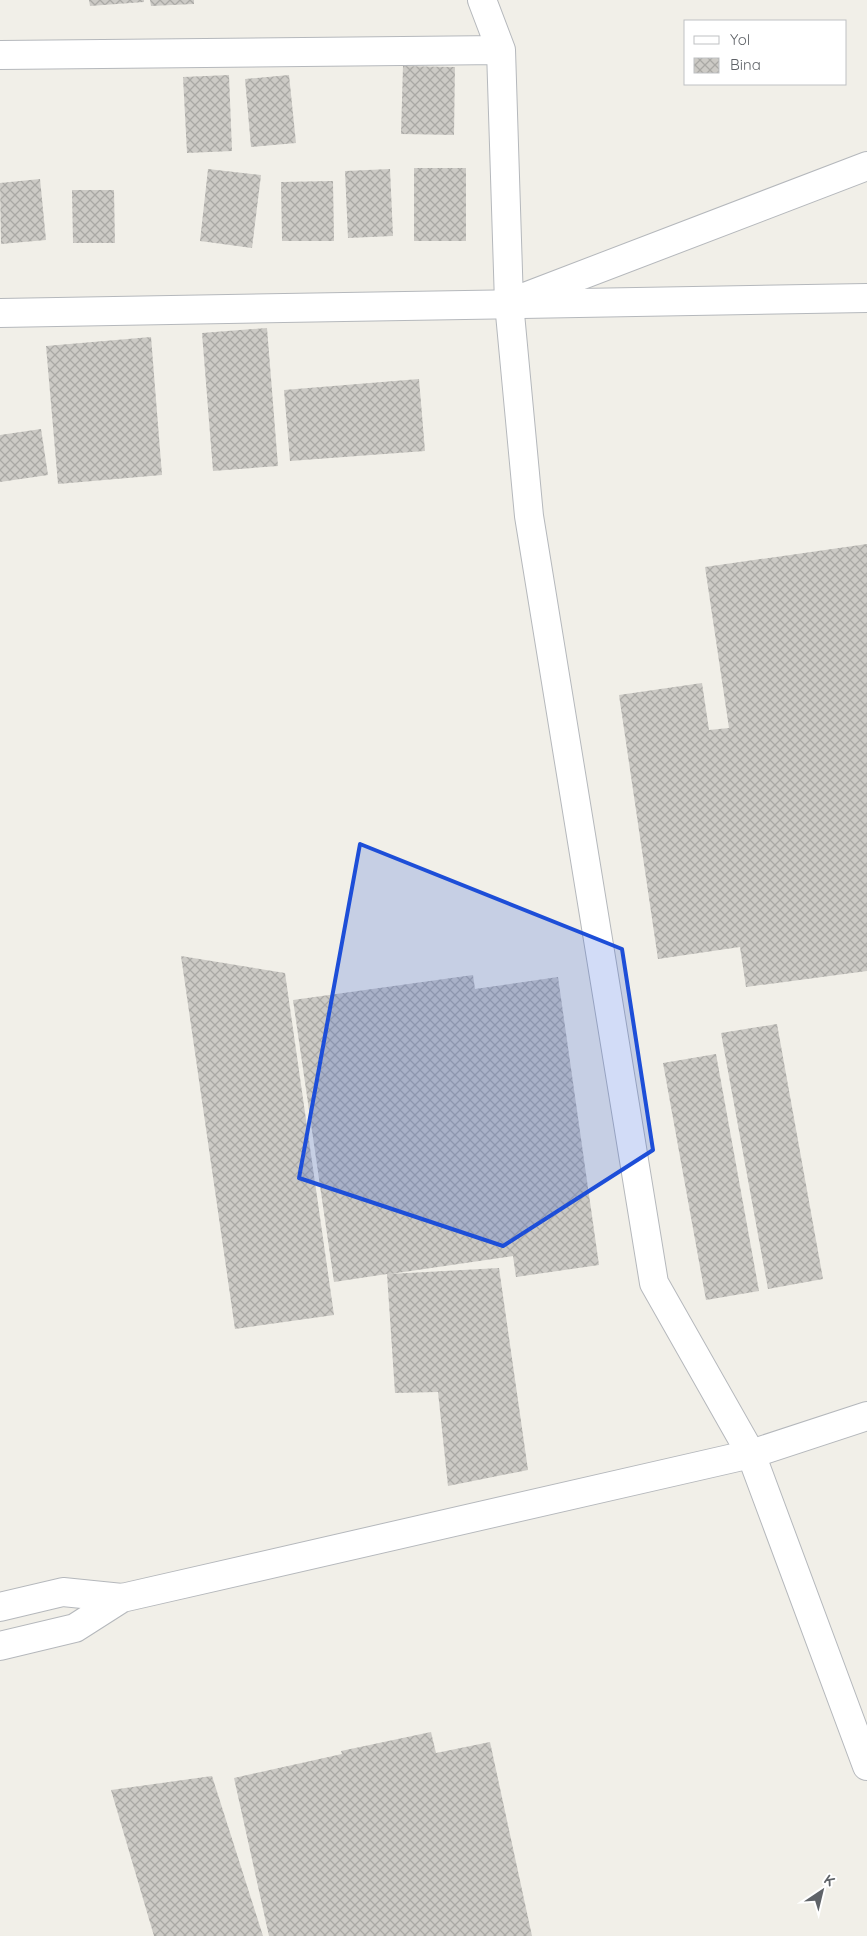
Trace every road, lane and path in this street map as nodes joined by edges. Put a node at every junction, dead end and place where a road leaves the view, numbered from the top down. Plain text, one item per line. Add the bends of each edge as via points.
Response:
1 (482, 0) edge
2 (501, 50) junction
3 (0, 55) edge
4 (867, 166) edge
5 (867, 298) edge
6 (509, 303) junction
7 (0, 313) edge
8 (867, 1416) edge
9 (751, 1454) junction
10 (122, 1598) junction
11 (0, 1607) edge
12 (0, 1646) edge
13 (867, 1766) edge

1 - 2 street
2 - 3 street
2 - 6 street
4 - 6 street
5 - 6 street
6 - 7 street
6 - 9 street via 529,516 654,1283
8 - 9 street
9 - 10 street
9 - 13 street
10 - 11 street via 63,1592
10 - 12 street via 75,1628

